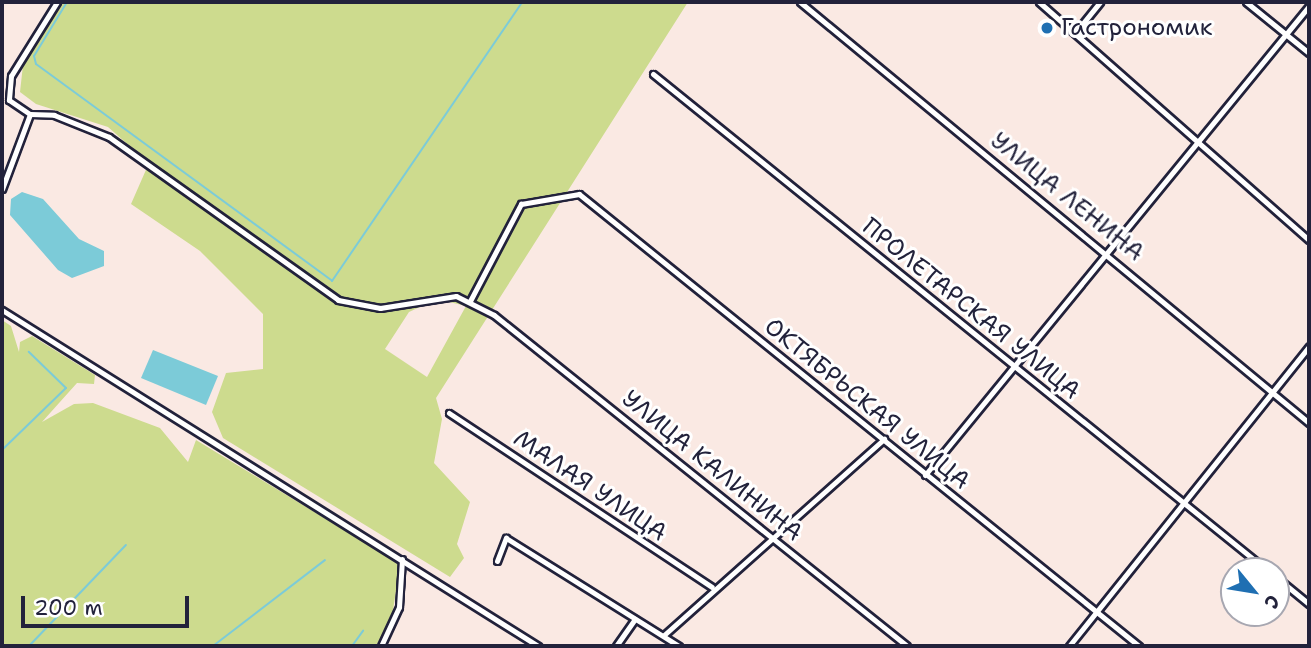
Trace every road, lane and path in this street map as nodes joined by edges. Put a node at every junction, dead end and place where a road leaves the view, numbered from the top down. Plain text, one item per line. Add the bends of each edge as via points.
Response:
1 (57, 2) edge
2 (800, 2) edge
3 (1039, 2) edge
4 (1100, 2) edge
5 (1246, 2) edge
6 (1309, 6) edge
7 (1075, 33) junction
8 (1287, 34) junction
9 (1309, 53) edge
10 (653, 74) dead end
11 (2, 94) edge
12 (9, 100) junction
13 (30, 114) junction
14 (1197, 144) junction
15 (2, 189) edge
16 (1309, 240) edge
17 (1108, 253) junction
18 (470, 301) junction
19 (2, 310) edge
20 (1309, 346) edge
21 (1014, 367) junction
22 (1270, 392) junction
23 (450, 413) dead end
24 (1309, 423) edge
25 (884, 439) junction
26 (925, 475) junction
27 (1185, 505) junction
28 (775, 537) junction
29 (1250, 557) edge
30 (402, 559) junction
31 (497, 561) dead end
32 (712, 587) junction
33 (1290, 589) edge
34 (1309, 604) edge
35 (1097, 612) junction
36 (635, 619) junction
37 (664, 635) junction
38 (381, 646) edge
39 (537, 646) edge
40 (616, 646) edge
41 (679, 646) edge
42 (907, 646) edge
43 (1069, 646) edge
44 (1139, 646) edge

1 - 12 street via 11,76
2 - 17 street, УЛИЦА ЛЕНИНА
3 - 7 street
4 - 7 street
5 - 8 street
6 - 8 street
7 - 14 street
8 - 9 street
8 - 14 street
10 - 21 street, ПРОЛЕТАРСКАЯ УЛИЦА
11 - 12 street
12 - 13 street
13 - 15 street
13 - 18 street via 92,127 338,300 380,308 439,296
14 - 16 street
14 - 17 street
17 - 21 street
17 - 22 street, УЛИЦА ЛЕНИНА
18 - 25 street, ОКТЯБРЬСКАЯ УЛИЦА via 521,204 571,194 607,214
18 - 28 street, УЛИЦА КАЛИНИНА via 494,315
19 - 30 street
20 - 22 street
21 - 26 street
21 - 27 street, ПРОЛЕТАРСКАЯ УЛИЦА
22 - 24 street, УЛИЦА ЛЕНИНА
22 - 27 street
23 - 32 street, МАЛАЯ УЛИЦА
25 - 26 street, ОКТЯБРЬСКАЯ УЛИЦА
25 - 28 street
26 - 35 street, ОКТЯБРЬСКАЯ УЛИЦА
27 - 29 street, ПРОЛЕТАРСКАЯ УЛИЦА
27 - 35 street
28 - 32 street
28 - 42 street, УЛИЦА КАЛИНИНА
30 - 38 street via 399,607
30 - 39 street
31 - 36 street via 506,538
32 - 37 street
33 - 34 street
35 - 43 street
35 - 44 street, ОКТЯБРЬСКАЯ УЛИЦА
36 - 37 street
36 - 40 street
37 - 41 street

